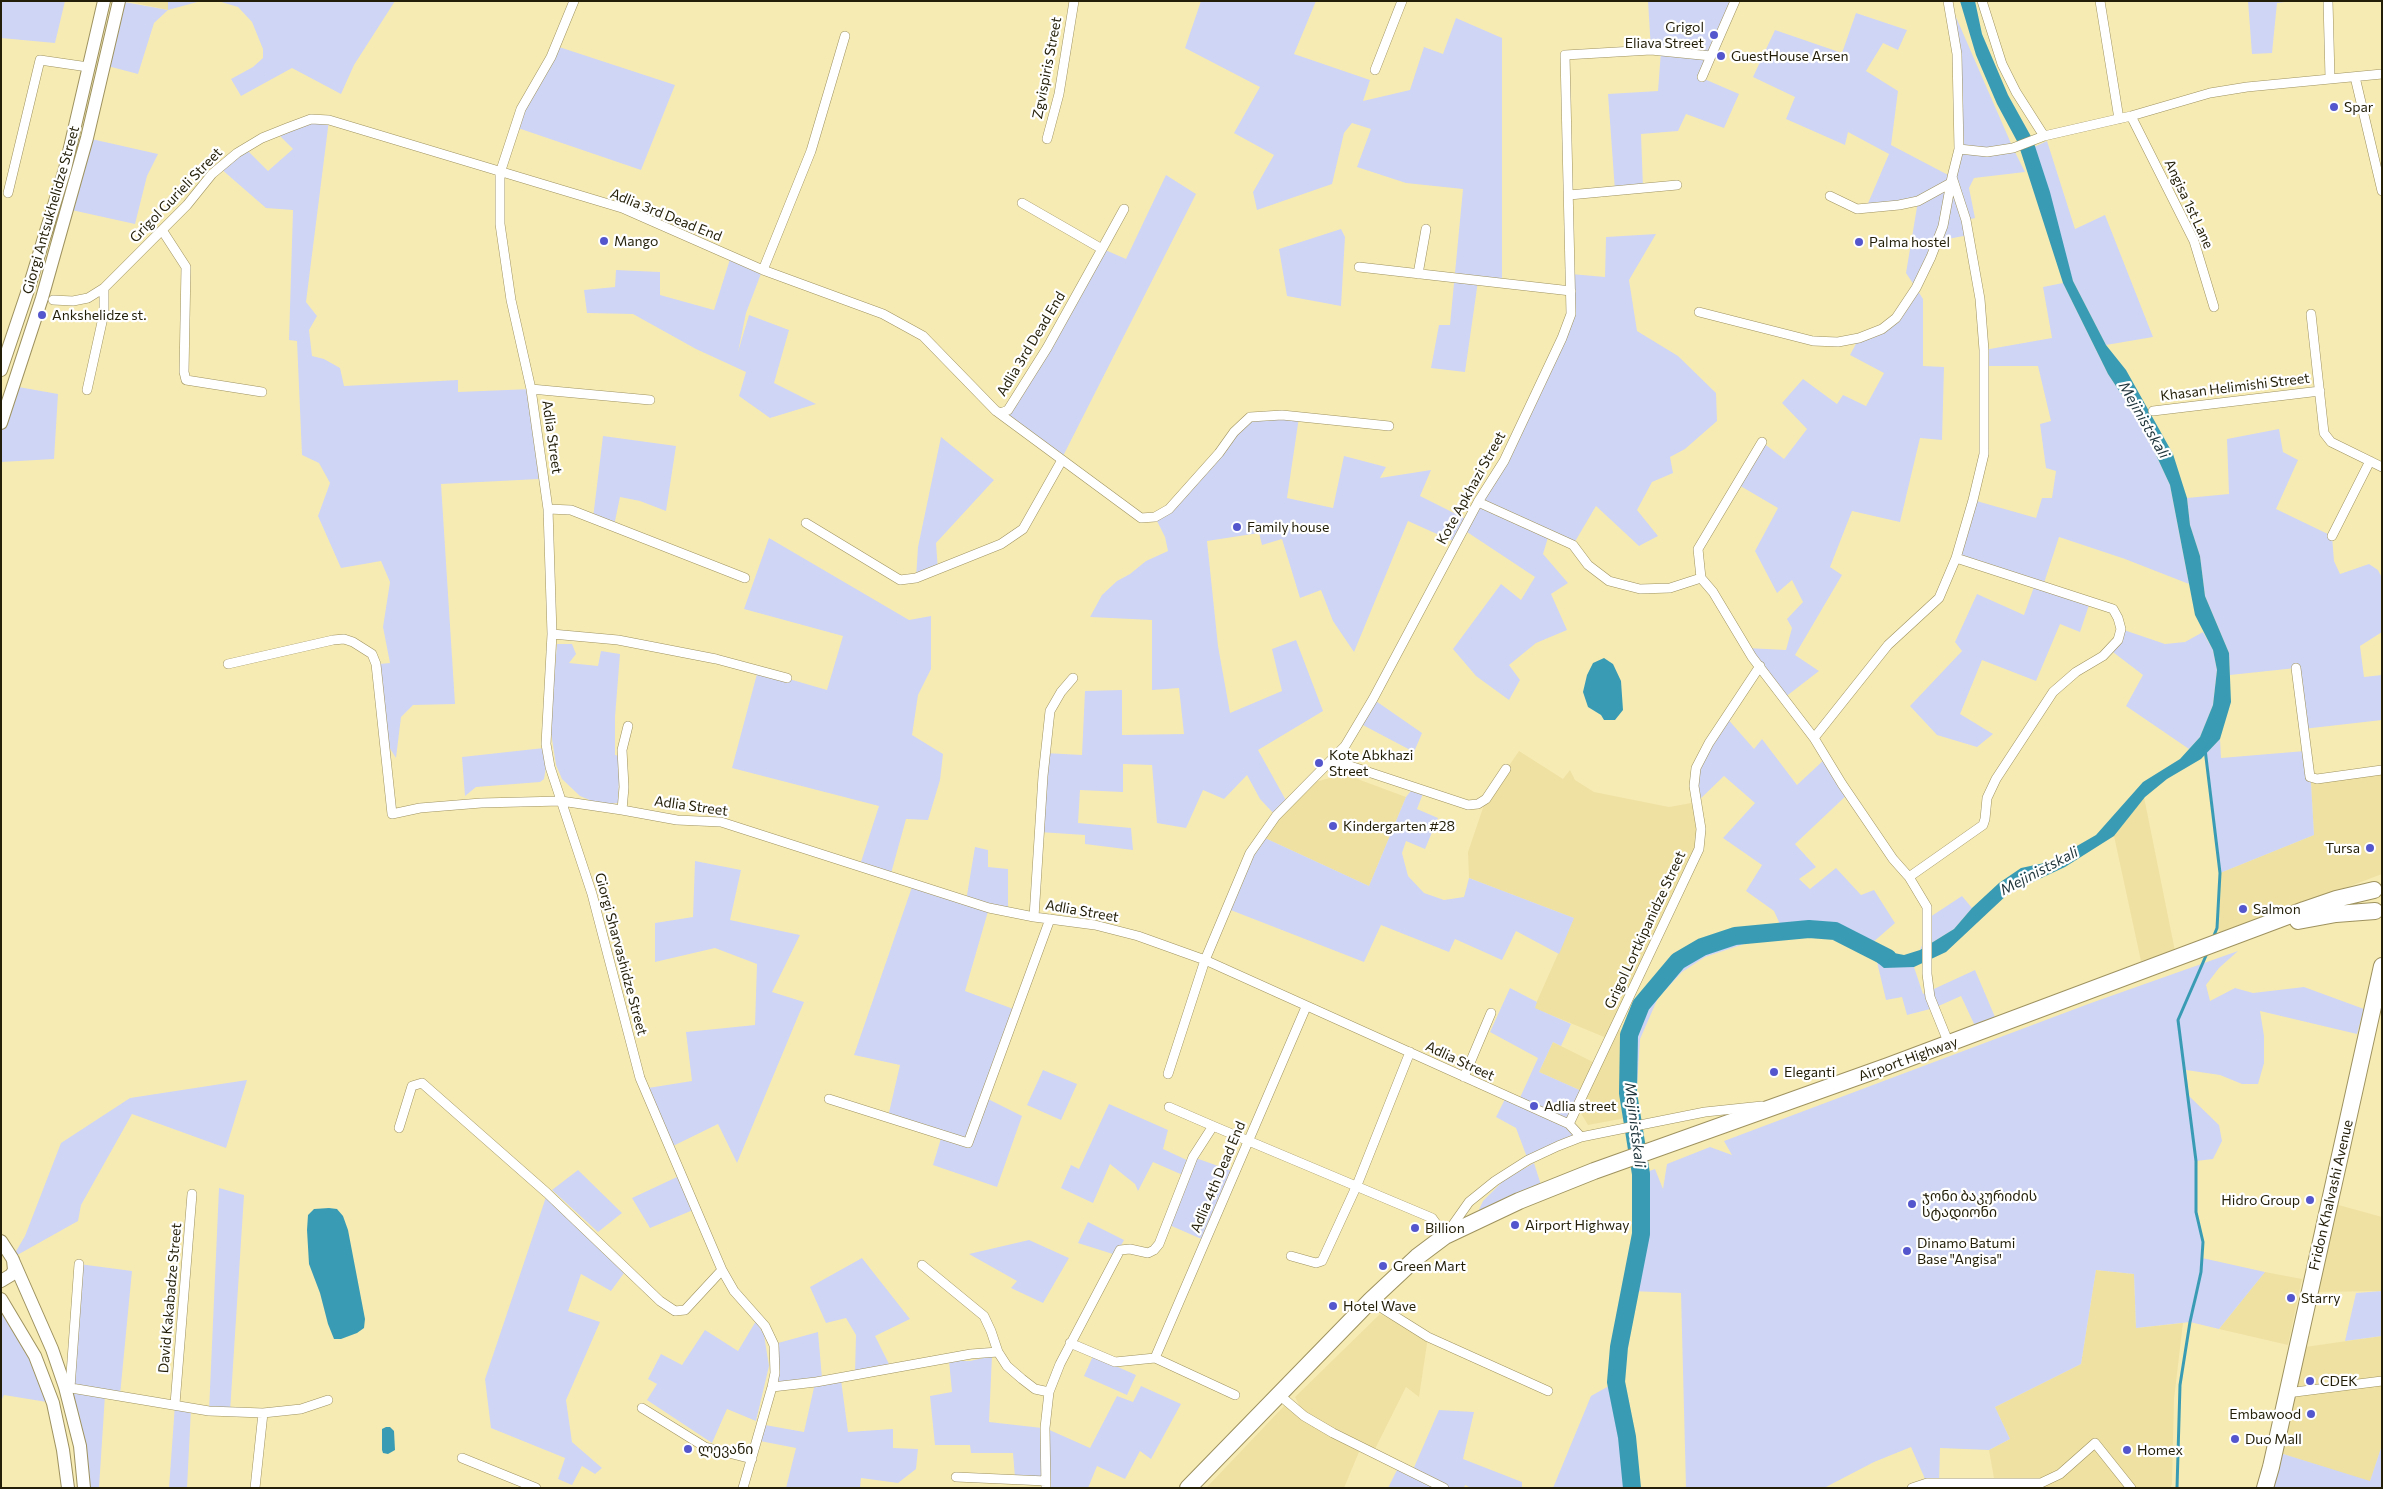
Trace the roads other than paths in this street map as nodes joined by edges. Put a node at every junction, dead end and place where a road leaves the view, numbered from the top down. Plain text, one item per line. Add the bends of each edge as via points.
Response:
1 (104, 1) edge
2 (119, 1) edge
3 (574, 1) edge
4 (1074, 1) edge
5 (1402, 1) edge
6 (1735, 1) edge
7 (1948, 1) edge
8 (1982, 1) edge
9 (2100, 1) edge
10 (2328, 1) edge
11 (845, 36) dead end
12 (1711, 56) junction
13 (88, 67) junction
14 (1376, 70) dead end
15 (2382, 74) edge
16 (1702, 77) dead end
17 (2355, 77) junction
18 (2330, 78) junction
19 (2131, 116) junction
20 (2118, 119) junction
21 (2044, 136) junction
22 (1047, 139) dead end
23 (1959, 149) junction
24 (500, 173) junction
25 (1951, 180) junction
26 (1677, 185) dead end
27 (2382, 190) edge
28 (8, 193) dead end
29 (1570, 195) junction
30 (1830, 196) dead end
31 (1022, 203) dead end
32 (1124, 209) dead end
33 (1426, 229) dead end
34 (162, 230) junction
35 (1102, 249) junction
36 (1359, 267) dead end
37 (762, 270) junction
38 (1418, 274) junction
39 (104, 288) junction
40 (1571, 291) junction
41 (53, 300) dead end
42 (2214, 307) dead end
43 (1699, 312) dead end
44 (2311, 314) dead end
45 (1, 370) edge
46 (531, 389) junction
47 (87, 390) dead end
48 (2320, 391) junction
49 (262, 392) dead end
50 (650, 400) dead end
51 (996, 411) junction
52 (2154, 411) dead end
53 (1, 423) edge
54 (1389, 426) dead end
55 (1762, 442) dead end
56 (1062, 460) junction
57 (2370, 461) junction
58 (2382, 467) edge
59 (1478, 502) junction
60 (548, 509) junction
61 (806, 523) dead end
62 (2332, 536) dead end
63 (1956, 558) junction
64 (745, 578) dead end
65 (1701, 578) junction
66 (552, 634) junction
67 (228, 664) dead end
68 (1760, 666) junction
69 (2296, 668) dead end
70 (787, 678) dead end
71 (1073, 678) dead end
72 (628, 726) dead end
73 (1814, 738) junction
74 (1332, 760) junction
75 (1506, 770) dead end
76 (2382, 770) edge
77 (561, 801) junction
78 (622, 810) junction
79 (1909, 877) junction
80 (2378, 886) edge
81 (1034, 917) junction
82 (2380, 917) edge
83 (1050, 919) junction
84 (2223, 945) junction
85 (2190, 958) junction
86 (1205, 960) junction
87 (2382, 966) edge
88 (2380, 985) edge
89 (1306, 1006) junction
90 (1491, 1013) dead end
91 (1949, 1044) junction
92 (1410, 1052) junction
93 (1168, 1074) dead end
94 (1464, 1077) junction
95 (828, 1098) dead end
96 (1777, 1106) junction
97 (1169, 1107) dead end
98 (1569, 1124) junction
99 (1213, 1126) junction
100 (399, 1128) dead end
101 (1581, 1137) junction
102 (1249, 1140) junction
103 (1654, 1155) junction
104 (1357, 1185) junction
105 (192, 1194) dead end
106 (1469, 1202) junction
107 (1475, 1225) junction
108 (1445, 1236) junction
109 (1, 1241) edge
110 (7, 1255) edge
111 (1291, 1256) dead end
112 (79, 1264) dead end
113 (922, 1265) dead end
114 (722, 1270) junction
115 (1, 1281) edge
116 (1, 1299) edge
117 (1377, 1305) junction
118 (1070, 1343) junction
119 (998, 1352) junction
120 (1155, 1358) junction
121 (2382, 1381) edge
122 (772, 1386) junction
123 (68, 1388) junction
124 (1548, 1391) dead end
125 (1049, 1392) junction
126 (2287, 1393) junction
127 (1236, 1395) dead end
128 (1284, 1399) junction
129 (328, 1400) dead end
130 (175, 1404) junction
131 (642, 1408) dead end
132 (263, 1413) junction
133 (462, 1458) dead end
134 (752, 1459) junction
135 (956, 1477) dead end
136 (1046, 1484) edge
137 (68, 1488) edge
138 (84, 1488) edge
139 (255, 1488) edge
140 (536, 1488) edge
141 (743, 1488) edge
142 (1188, 1488) edge
143 (1200, 1488) edge
144 (1444, 1488) edge
145 (1912, 1488) edge
146 (2131, 1488) edge
147 (2265, 1488) edge

1 - 13 main road, Giorgi Antsukhelidze Street
2 - 53 main road, Giorgi Antsukhelidze Street via 87,138 42,298
3 - 24 street, Adlia Street via 551,57 521,109
4 - 22 street, Zgvispiris Street via 1059,94
5 - 14 street
6 - 12 street
7 - 23 street via 1957,54
8 - 21 street via 2002,64
9 - 20 street
10 - 18 street
11 - 37 street via 811,151
12 - 16 street
12 - 29 street, Kote Apkhazi Street via 1651,50 1565,55
13 - 28 street via 40,60
13 - 45 main road, Giorgi Antsukhelidze Street via 65,169
15 - 17 street
17 - 18 street
17 - 27 street
18 - 19 street via 2210,93
19 - 20 street
19 - 42 street, Angisa 1st Lane via 2194,241
20 - 21 street
21 - 23 street via 2013,148 1987,152
23 - 25 street
24 - 34 street, Grigol Gurieli Street via 329,120 311,119 262,138 237,153 212,174
24 - 37 street, Adlia 3rd Dead End via 622,208
24 - 46 street, Adlia Street via 500,224 511,300
25 - 30 street via 1918,201 1899,205 1857,209
25 - 43 street via 1942,226 1931,257 1896,318 1882,329 1838,342 1813,341
25 - 63 street via 1966,220 1980,299 1986,411 1984,454
26 - 29 street
29 - 40 street, Kote Apkhazi Street
31 - 35 street
32 - 35 street
33 - 38 street
34 - 39 street, Grigol Gurieli Street
34 - 49 street via 186,267 186,380
35 - 51 street, Adlia 3rd Dead End via 1008,410
36 - 38 street
37 - 51 street, Adlia 3rd Dead End via 884,314 923,336
38 - 40 street
39 - 41 street, Grigol Gurieli Street via 88,298
39 - 47 street via 104,313
40 - 59 street, Kote Apkhazi Street via 1571,314 1562,338 1504,461
44 - 48 street, Khasan Helimishi Street
46 - 50 street
46 - 60 street, Adlia Street
48 - 52 street, Khasan Helimishi Street
48 - 57 street, Khasan Helimishi Street via 2324,433 2331,442
51 - 56 street
54 - 56 street via 1282,415 1250,417 1169,509 1155,517 1141,518
55 - 65 street via 1698,549
56 - 61 street via 1023,529 1001,544 916,578 900,580
57 - 58 street, Khasan Helimishi Street
57 - 62 street
59 - 65 street via 1573,545 1588,564 1609,581 1640,590 1670,588
59 - 74 street, Kote Apkhazi Street via 1373,699 1345,746
60 - 64 street via 570,510
60 - 66 street, Adlia Street
63 - 73 street via 1939,598 1888,645
63 - 79 street via 2113,610 2121,629 2118,640 2103,656 2076,672 2053,692 1996,779 1987,798 1982,825
65 - 68 street
66 - 70 street via 618,640 716,659
66 - 77 street, Adlia Street via 546,744
67 - 77 street via 344,639 372,654 376,664 392,814 420,808 481,803
68 - 73 street
68 - 98 street, Grigol Lortkipanidze Street via 1696,768 1694,786 1702,828 1699,849
69 - 76 street via 2310,777 2317,779
71 - 81 street via 1050,711 1042,776
72 - 78 street via 622,750
73 - 79 street via 1893,859
74 - 75 street via 1468,805 1486,799
74 - 86 street, Kote Apkhazi Street via 1276,816 1250,853
77 - 78 street, Adlia Street
77 - 114 street, Giorgi Sharvashidze Street via 592,894 640,1078
78 - 81 street, Adlia Street via 677,820 721,822 989,908
79 - 91 street via 1927,907 1930,997
80 - 82 highway via 2372,905
80 - 84 highway, Airport Highway via 2336,899
81 - 83 street, Adlia Street
82 - 84 highway, Airport Highway via 2346,913 2306,919
83 - 86 street, Adlia Street via 1095,925 1138,936
83 - 95 street via 968,1143
84 - 85 highway, Airport Highway
85 - 91 highway, Airport Highway
85 - 103 highway, Airport Highway
86 - 89 street, Adlia Street
86 - 93 street, Kote Apkhazi Street
87 - 88 highway, Fridon Khalvashi Avenue
88 - 126 highway, Fridon Khalvashi Avenue
89 - 92 street, Adlia Street
89 - 102 street, Adlia 4th Dead End
90 - 94 street
91 - 96 highway, Airport Highway
92 - 94 street, Adlia Street
92 - 104 street
94 - 98 street, Adlia Street
96 - 101 street via 1740,1107
96 - 103 highway, Airport Highway
97 - 99 street
98 - 101 street, Adlia Street
99 - 102 street
99 - 118 street via 1193,1158 1159,1244 1148,1253 1120,1250
100 - 114 street via 412,1086 422,1083 548,1193 660,1301 675,1311 685,1310
101 - 106 street via 1528,1160 1495,1180
102 - 104 street
102 - 120 street, Adlia 4th Dead End
103 - 107 highway, Airport Highway via 1549,1188
104 - 108 street via 1432,1218
104 - 111 street via 1322,1261 1316,1263
105 - 130 street, David Kakabadze Street
106 - 107 street
106 - 108 street
107 - 108 highway, Airport Highway
107 - 117 highway, Airport Highway via 1422,1263
108 - 142 highway, Airport Highway via 1371,1300
109 - 110 main road
110 - 115 main road via 14,1270 11,1276
110 - 123 main road
112 - 123 street
113 - 119 street via 984,1316
114 - 122 street, Giorgi Sharvashidze Street via 734,1291 765,1326 774,1345
116 - 137 main road via 35,1356 52,1403
117 - 124 street via 1428,1337
117 - 128 highway, Airport Highway
118 - 120 street via 1115,1362
118 - 125 street
119 - 122 street via 816,1382
119 - 125 street via 1022,1380 1035,1389
120 - 127 street
121 - 126 street
122 - 134 street, Giorgi Sharvashidze Street
123 - 130 street
123 - 138 main road via 80,1446
125 - 136 street via 1045,1428
126 - 147 highway, Fridon Khalvashi Avenue
128 - 143 highway, Airport Highway
128 - 144 street via 1333,1434
129 - 132 street via 301,1409
130 - 132 street via 209,1411
131 - 134 street via 705,1447
132 - 139 street
133 - 140 street
134 - 141 street, Giorgi Sharvashidze Street
135 - 136 street
145 - 146 street via 1927,1483 2041,1483 2060,1474 2095,1444

